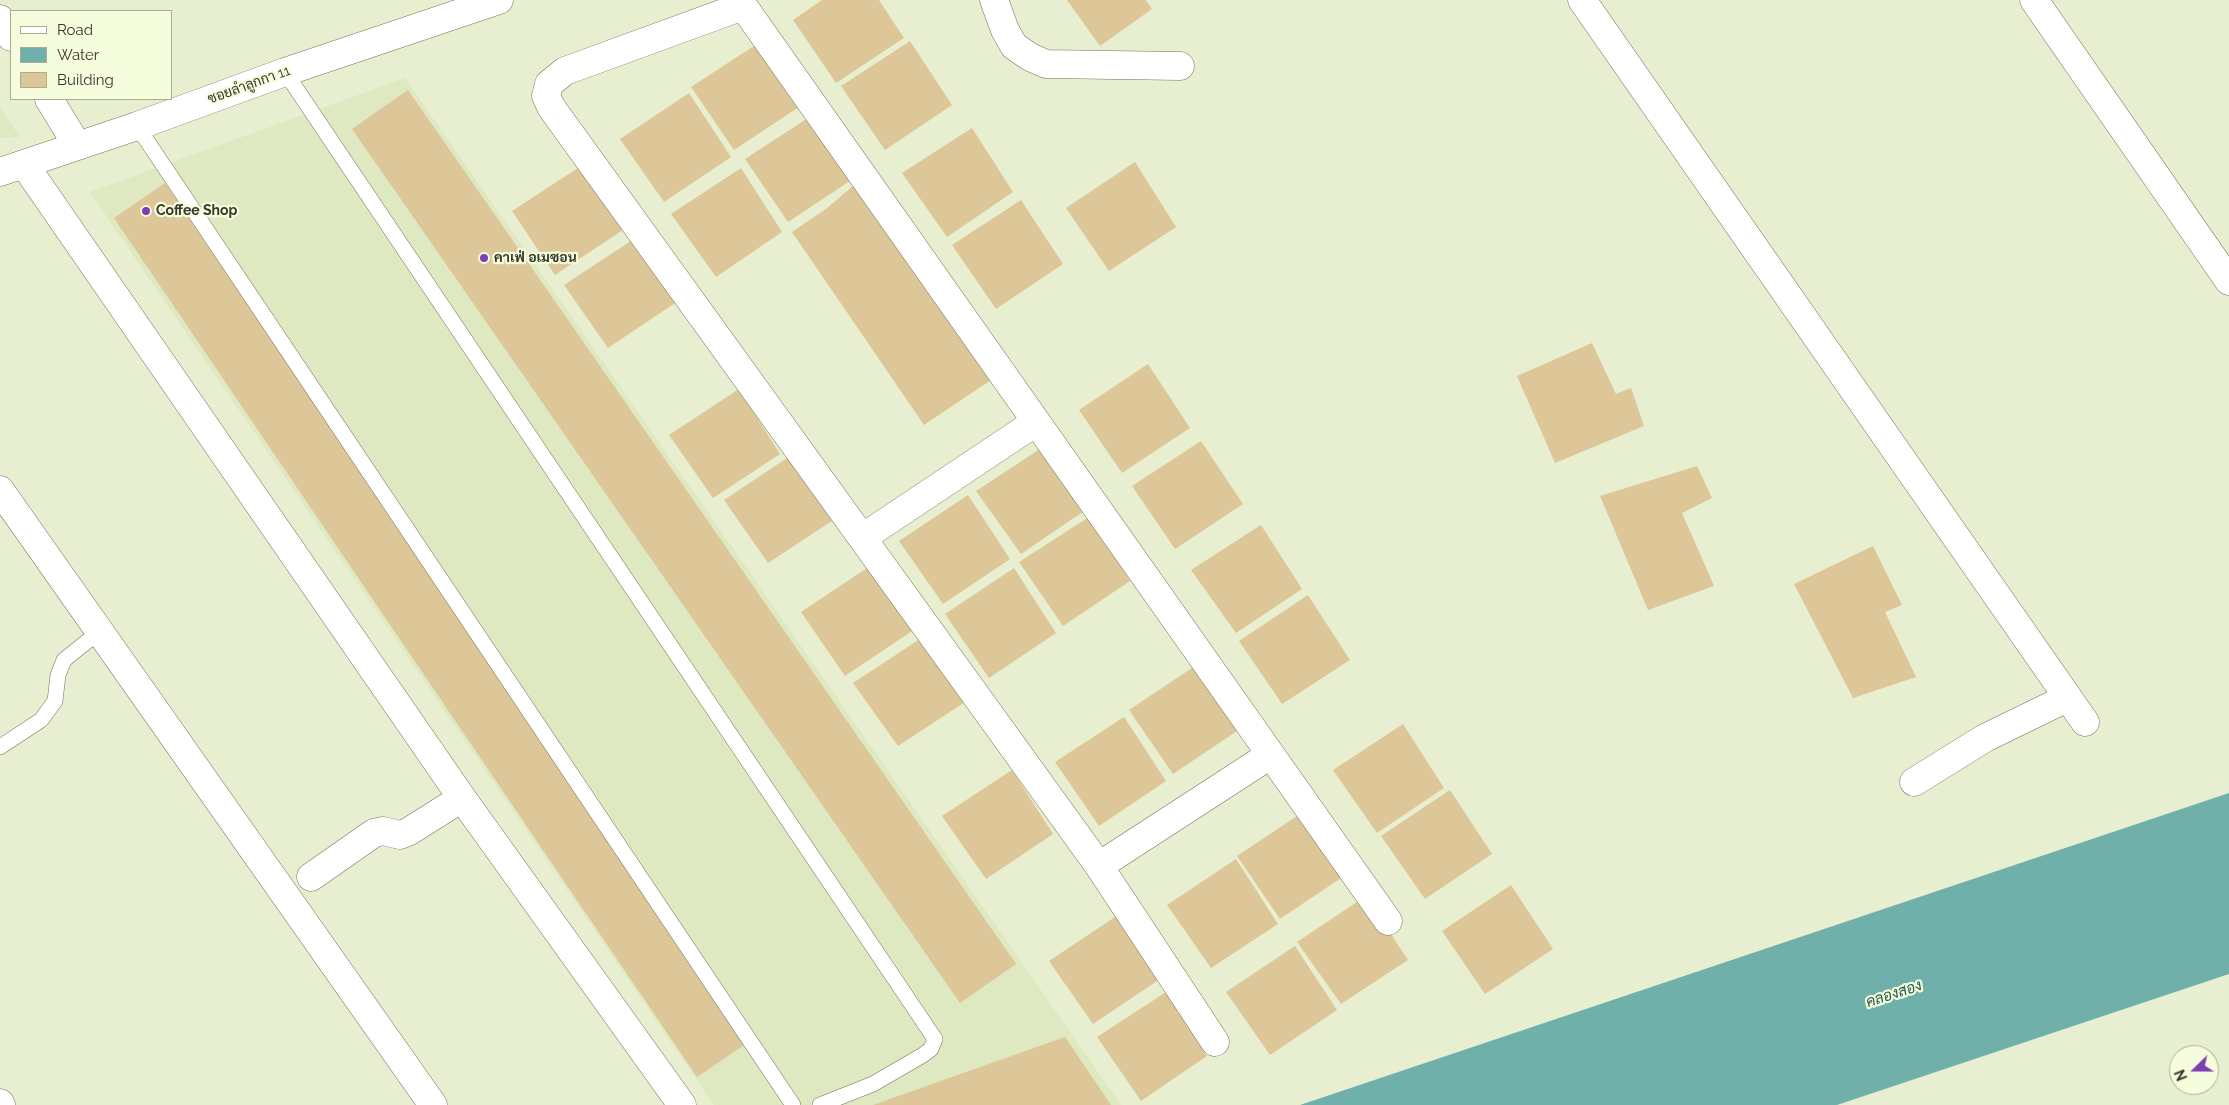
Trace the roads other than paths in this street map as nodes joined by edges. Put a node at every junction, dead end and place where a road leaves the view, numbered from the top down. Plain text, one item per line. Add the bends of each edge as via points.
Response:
1 (498, 0) edge
2 (994, 0) edge
3 (1582, 0) edge
4 (2034, 0) edge
5 (741, 3) edge
6 (0, 19) edge
7 (10, 35) edge
8 (1180, 66) dead end
9 (285, 72) junction
10 (50, 100) edge
11 (137, 126) junction
12 (77, 145) junction
13 (12, 168) edge
14 (2229, 281) edge
15 (1036, 422) junction
16 (0, 490) edge
17 (862, 538) junction
18 (100, 631) junction
19 (2067, 698) junction
20 (2084, 722) dead end
21 (0, 747) edge
22 (1270, 755) junction
23 (1914, 782) dead end
24 (462, 798) junction
25 (1099, 866) junction
26 (311, 877) dead end
27 (1388, 921) dead end
28 (1215, 1042) dead end
29 (433, 1105) edge
30 (682, 1105) edge
31 (793, 1105) edge
32 (820, 1105) edge

1 - 9 street, ซอยลำลูกกา 11
2 - 8 street via 1014,46 1046,64
3 - 19 street
4 - 14 street
5 - 15 street
5 - 17 street via 565,71 549,84 546,96
6 - 7 street
9 - 11 street, ซอยลำลูกกา 11
9 - 32 lane via 935,1039 932,1049 873,1084
10 - 12 street
11 - 12 street, ซอยลำลูกกา 11
11 - 31 lane
12 - 13 street, ซอยลำลูกกา 11
13 - 24 street
15 - 17 street
15 - 22 street
16 - 18 street
17 - 25 street
18 - 21 lane via 64,660 58,675 55,701 41,720
18 - 29 street
19 - 20 street
19 - 23 street via 1985,738
22 - 25 street
22 - 27 street
24 - 26 street via 408,832 374,833
24 - 30 street
25 - 28 street

